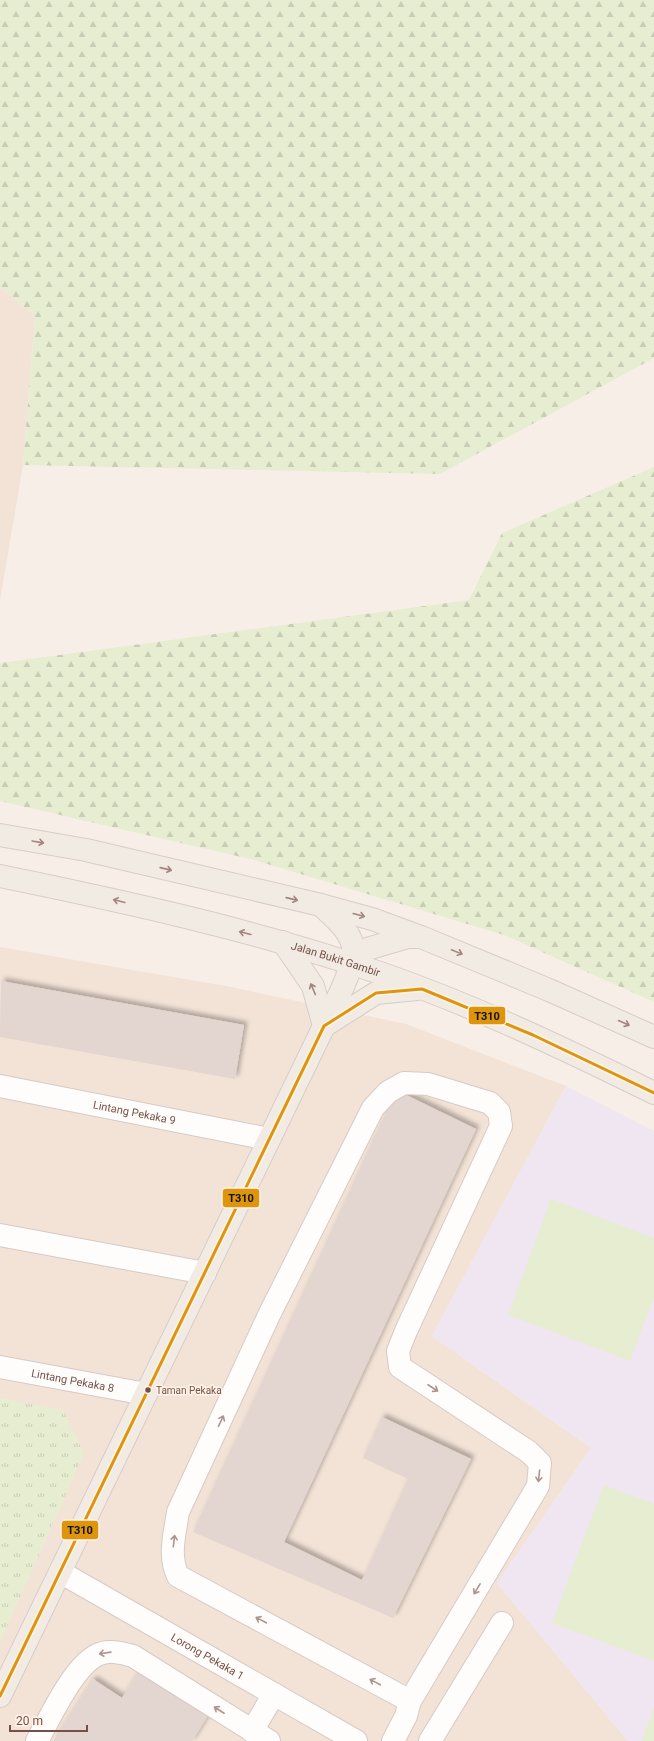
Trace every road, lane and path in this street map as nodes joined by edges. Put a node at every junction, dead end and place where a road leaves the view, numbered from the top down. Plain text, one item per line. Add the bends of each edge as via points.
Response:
1 (0, 835) edge
2 (0, 876) edge
3 (321, 905) junction
4 (421, 937) junction
5 (283, 942) junction
6 (353, 964) junction
7 (422, 989) junction
8 (324, 1026) junction
9 (654, 1037) edge
10 (0, 1086) edge
11 (654, 1092) edge
12 (269, 1139) junction
13 (0, 1235) edge
14 (205, 1272) junction
15 (0, 1367) edge
16 (146, 1394) junction
17 (60, 1572) junction
18 (502, 1623) dead end
19 (274, 1694) junction
20 (0, 1696) edge
21 (410, 1701) junction
22 (260, 1736) edge
23 (37, 1741) edge
24 (356, 1741) edge
25 (377, 1741) edge
26 (393, 1741) edge
27 (430, 1741) edge

1 -> 3 main road via 86,850
5 -> 2 main road, Jalan Bukit Gambir via 108,898
3 -> 4 main road via 372,919
3 - 6 main road via 342,925 352,942
4 - 6 main road via 408,937 368,949
4 -> 9 main road
5 - 6 main road, Jalan Bukit Gambir
8 -> 5 main road via 312,986
6 - 7 main road, Jalan Bukit Gambir
6 - 8 main road
7 - 8 main road via 376,993
7 - 11 main road, Jalan Bukit Gambir via 533,1035
8 - 12 main road
10 - 12 street, Lintang Pekaka 9
12 - 14 main road
13 - 14 street
14 - 16 main road
15 - 16 street, Lintang Pekaka 8
16 - 17 main road
17 - 19 street, Lorong Pekaka 1
17 - 20 main road
18 - 27 street
19 - 22 street
19 - 24 street, Lorong Pekaka 1
21 -> 21 street via 178,1576 173,1565 178,1512 270,1313 373,1108 388,1092 404,1083 428,1084 490,1103 499,1112 501,1126 406,1331 398,1351 400,1367 530,1452 540,1463 538,1486
21 - 25 street via 396,1708
21 - 26 street via 406,1716
22 -> 23 street via 133,1656 116,1652 98,1654 82,1667 71,1681

